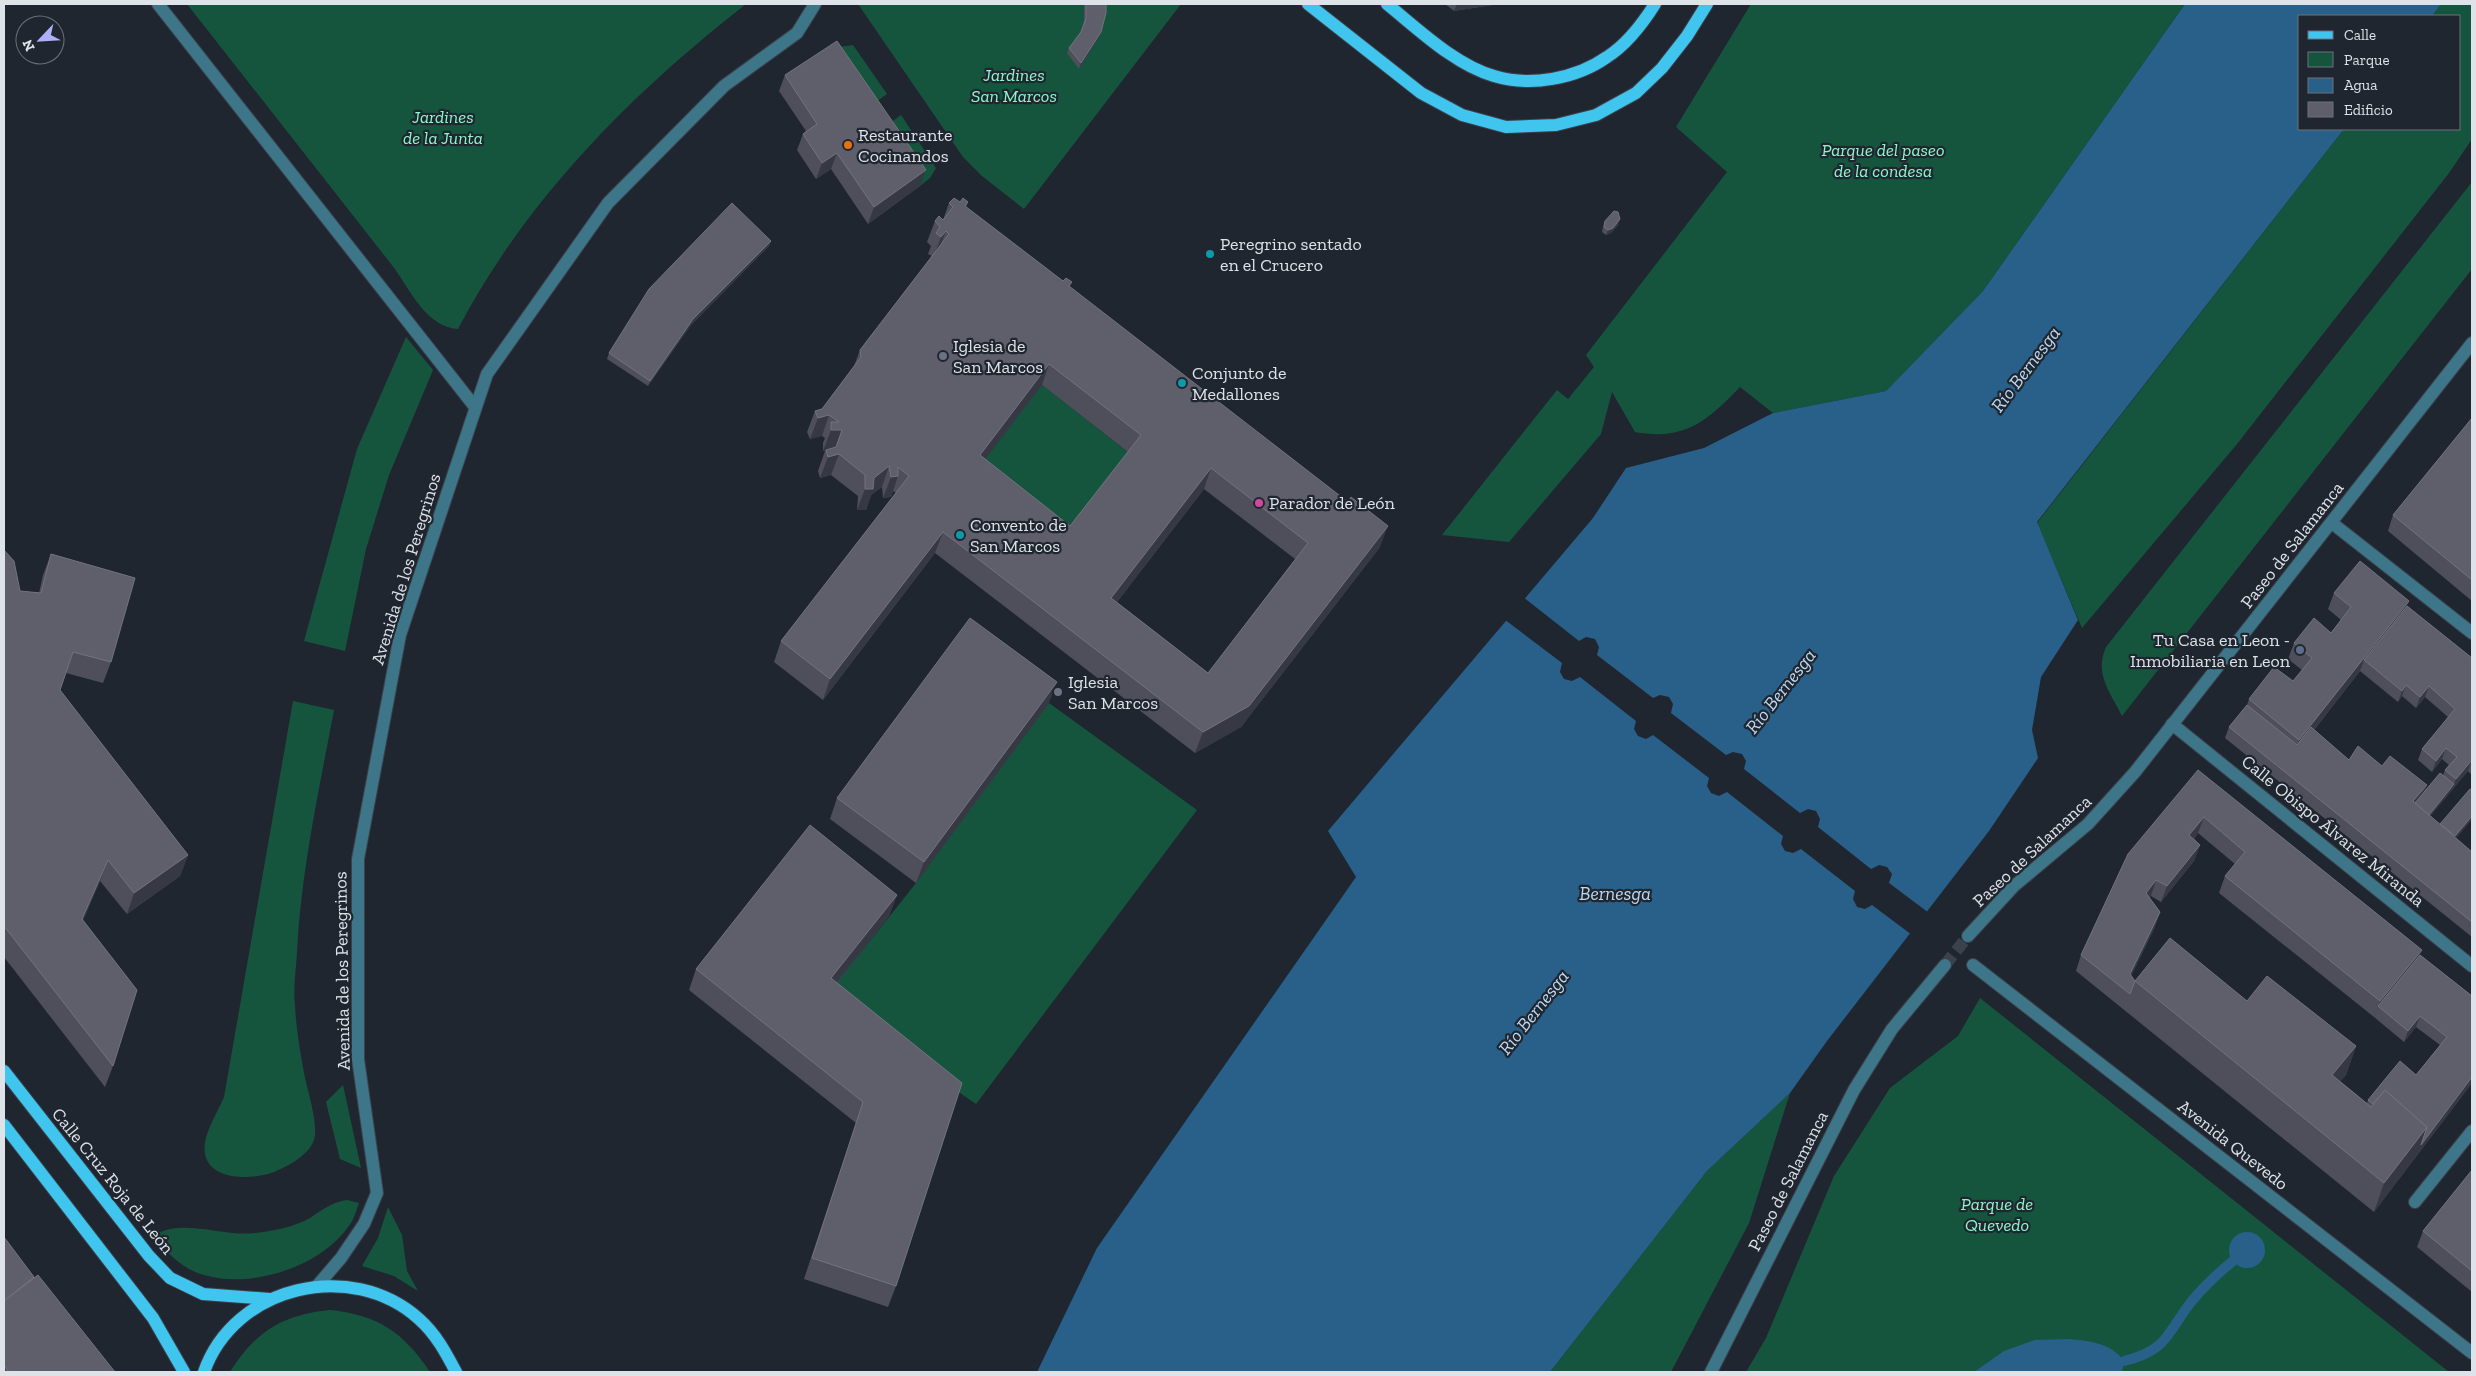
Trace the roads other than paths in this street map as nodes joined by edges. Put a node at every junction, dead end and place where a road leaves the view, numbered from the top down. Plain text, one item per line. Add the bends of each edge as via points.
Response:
1 (158, 4) edge
2 (815, 4) edge
3 (1308, 4) edge
4 (1388, 4) edge
5 (1707, 4) edge
6 (1652, 8) edge
7 (2472, 343) edge
8 (475, 407) junction
9 (2332, 523) junction
10 (2472, 633) edge
11 (2172, 724) junction
12 (1968, 936) tunnel mouth
13 (1973, 965) dead end
14 (1945, 966) tunnel mouth
15 (2472, 966) edge
16 (4, 1072) edge
17 (4, 1126) edge
18 (2472, 1131) edge
19 (2415, 1202) dead end
20 (317, 1286) junction
21 (270, 1299) junction
22 (2472, 1353) edge
23 (184, 1372) edge
24 (204, 1372) edge
25 (456, 1372) edge
26 (1711, 1372) edge

1 - 8 street
2 - 8 street, Avenida de los Peregrinos via 797,33 724,86 608,203 487,374
3 - 5 main road via 1421,93 1462,115 1506,127 1556,125 1596,115 1636,93 1662,68
4 - 6 main road via 1439,47 1476,68 1494,76 1530,81 1578,72 1607,57 1631,35
7 - 9 street, Paseo de Salamanca
8 - 20 street, Avenida de los Peregrinos via 400,635 358,859 358,1060 377,1193 364,1224
9 - 10 street
9 - 11 street, Paseo de Salamanca
11 - 12 street, Paseo de Salamanca via 2135,772 2088,824 2014,886
11 - 15 street, Calle Obispo Álvarez Miranda
13 - 22 street, Avenida Quevedo
14 - 26 street, Paseo de Salamanca via 1892,1029 1854,1090
16 - 21 main road, Calle Cruz Roja de León via 143,1249 170,1278 203,1294
17 - 23 main road via 153,1318
18 - 19 street
20 - 21 main road via 293,1290
20 - 25 main road via 354,1287 388,1299 419,1319 443,1346
21 - 24 main road via 234,1323 209,1357

